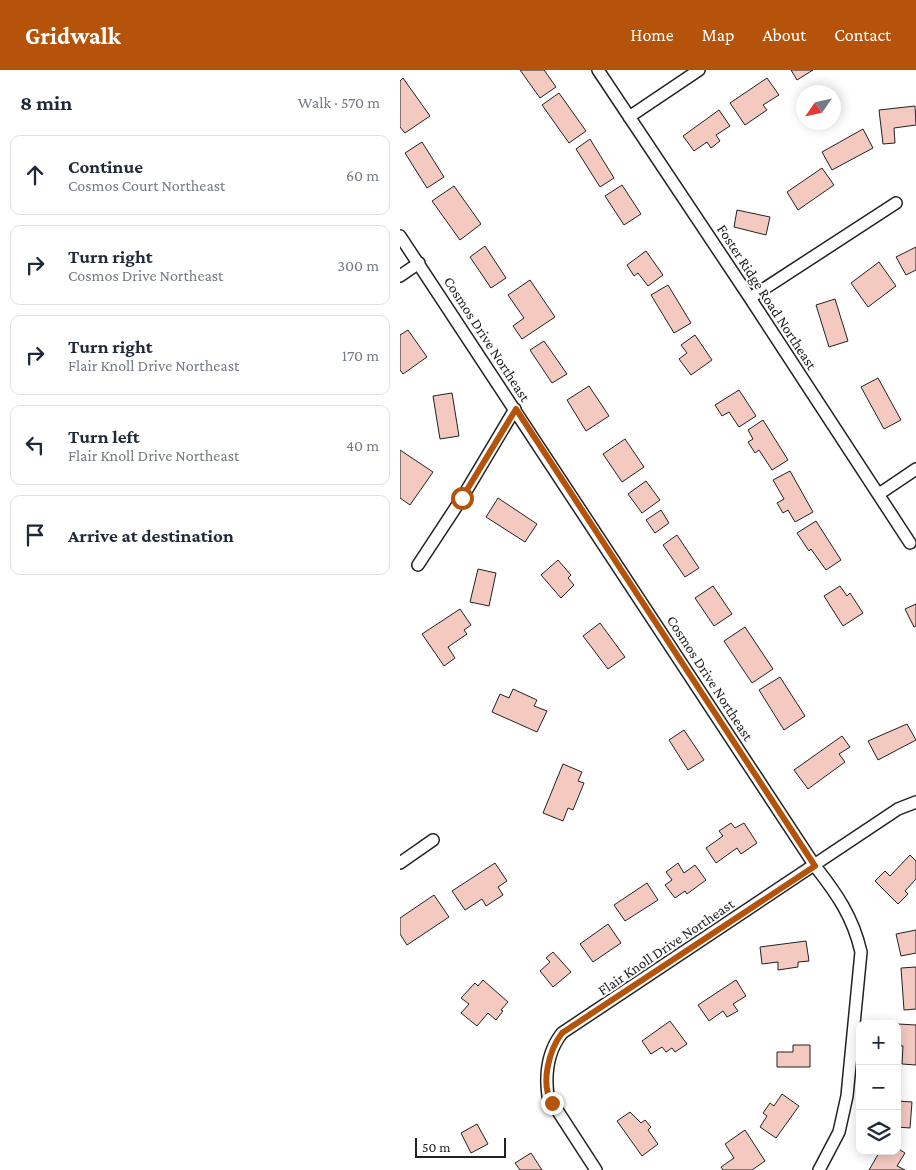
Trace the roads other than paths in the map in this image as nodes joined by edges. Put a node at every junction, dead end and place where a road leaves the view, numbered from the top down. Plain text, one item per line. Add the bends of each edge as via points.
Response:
1 (598, 70) edge
2 (700, 70) edge
3 (629, 116) junction
4 (896, 203) dead end
5 (400, 236) edge
6 (419, 263) junction
7 (400, 276) edge
8 (750, 298) junction
9 (516, 409) junction
10 (916, 469) edge
11 (879, 494) junction
12 (910, 543) dead end
13 (418, 565) dead end
14 (916, 802) edge
15 (433, 840) dead end
16 (400, 863) edge
17 (815, 866) junction
18 (596, 1170) edge
19 (819, 1170) edge

1 - 3 street, Foster Ridge Road Northeast
2 - 3 street
3 - 8 street, Foster Ridge Road Northeast
4 - 8 street
5 - 6 street, Cosmos Drive Northeast
6 - 7 street
6 - 9 street, Cosmos Drive Northeast
8 - 11 street, Foster Ridge Road Northeast
9 - 13 street
9 - 17 street, Cosmos Drive Northeast
10 - 11 street
11 - 12 street, Foster Ridge Road Northeast
14 - 17 street, Flair Knoll Drive Northeast via 898,808
15 - 16 street
17 - 18 street, Flair Knoll Drive Northeast via 562,1033 555,1042 546,1082 548,1096
17 - 19 street, Cosmos Drive Northeast via 848,914 857,932 861,952 847,1096 840,1132

